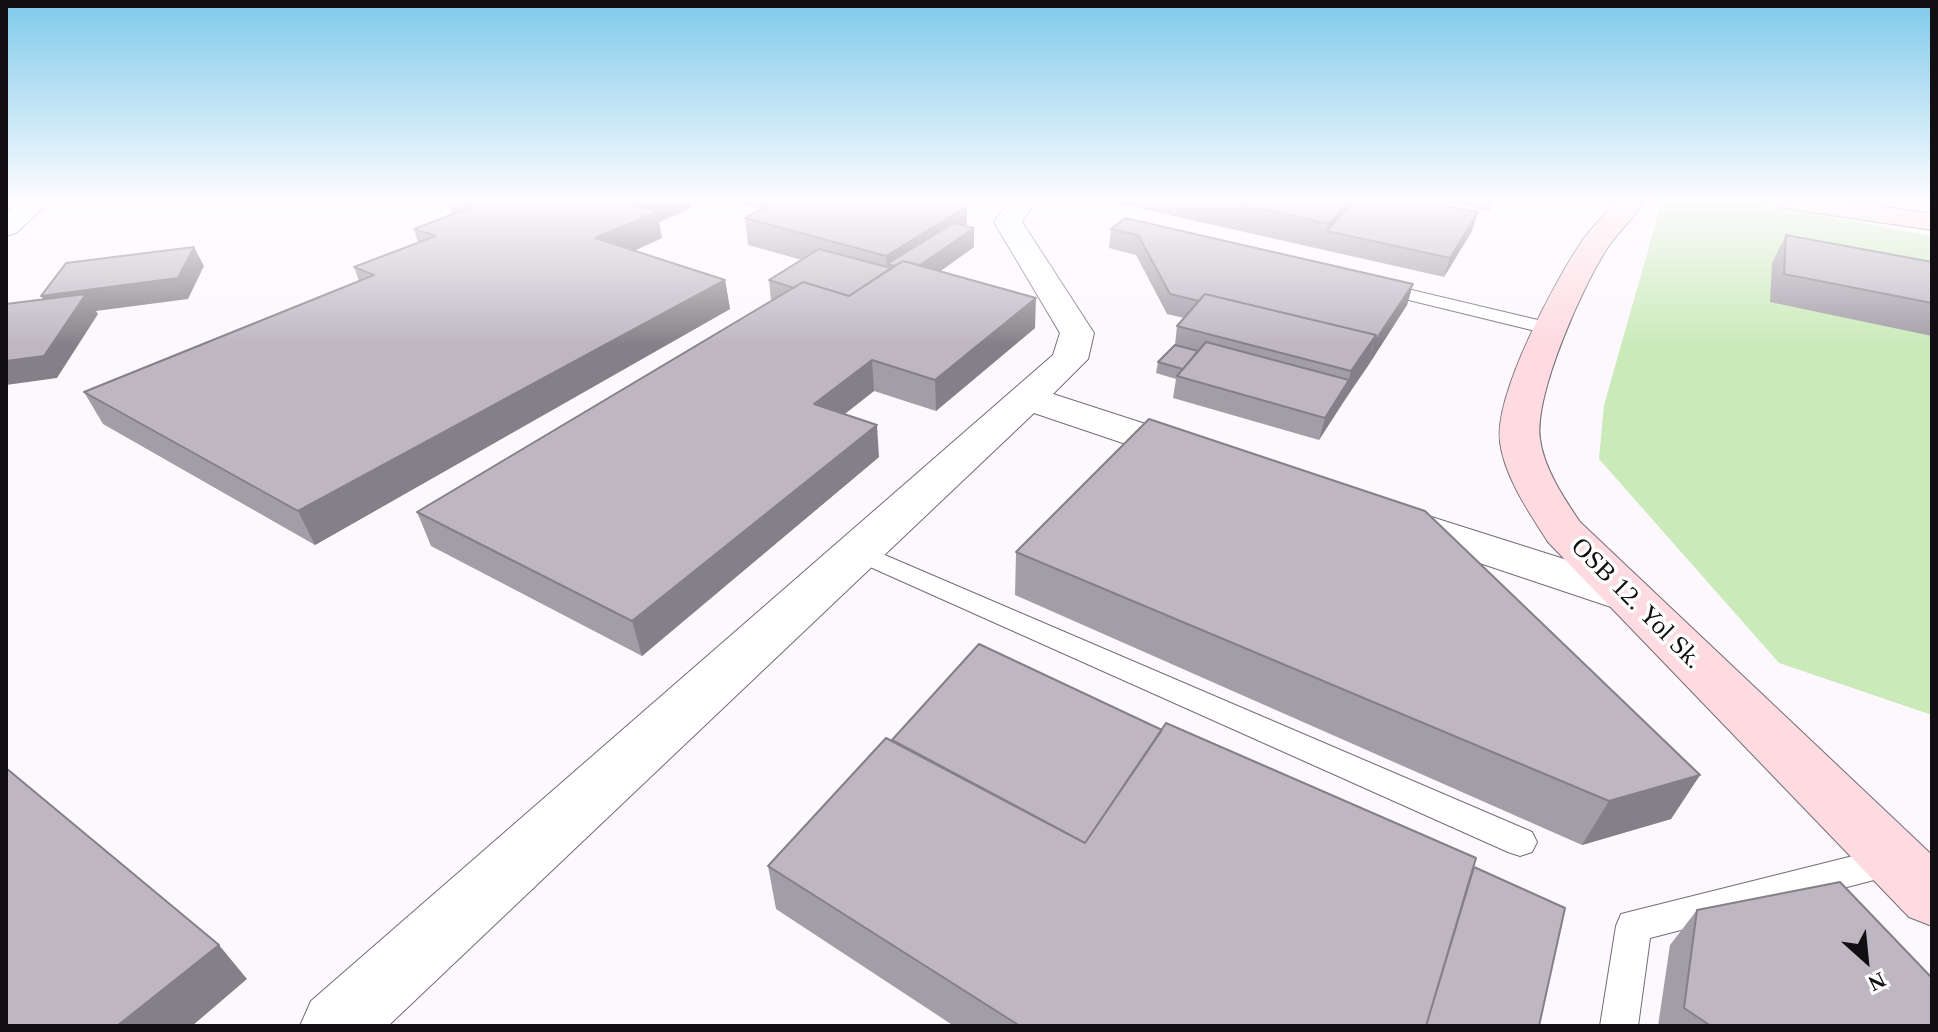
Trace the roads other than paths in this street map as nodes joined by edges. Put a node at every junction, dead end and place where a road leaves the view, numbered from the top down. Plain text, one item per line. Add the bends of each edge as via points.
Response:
1 (1025, 249) edge
2 (1592, 249) edge
3 (1358, 282) edge
4 (1552, 329) junction
5 (1029, 399) junction
6 (1224, 463) edge
7 (1359, 508) edge
8 (859, 552) junction
9 (1629, 597) junction
10 (1520, 842) dead end
11 (1914, 878) edge
12 (336, 1026) edge
13 (1619, 1026) edge

1 - 5 street via 1077,333 1070,359
2 - 4 main road, OSB 12. Yol Sk.
3 - 4 lane
4 - 9 main road, OSB 12. Yol Sk. via 1526,389 1519,436 1533,485 1564,532
5 - 6 street
5 - 8 street
7 - 9 street
8 - 10 lane
8 - 12 street
9 - 11 main road, OSB 12. Yol Sk.
11 - 13 lane via 1634,926

